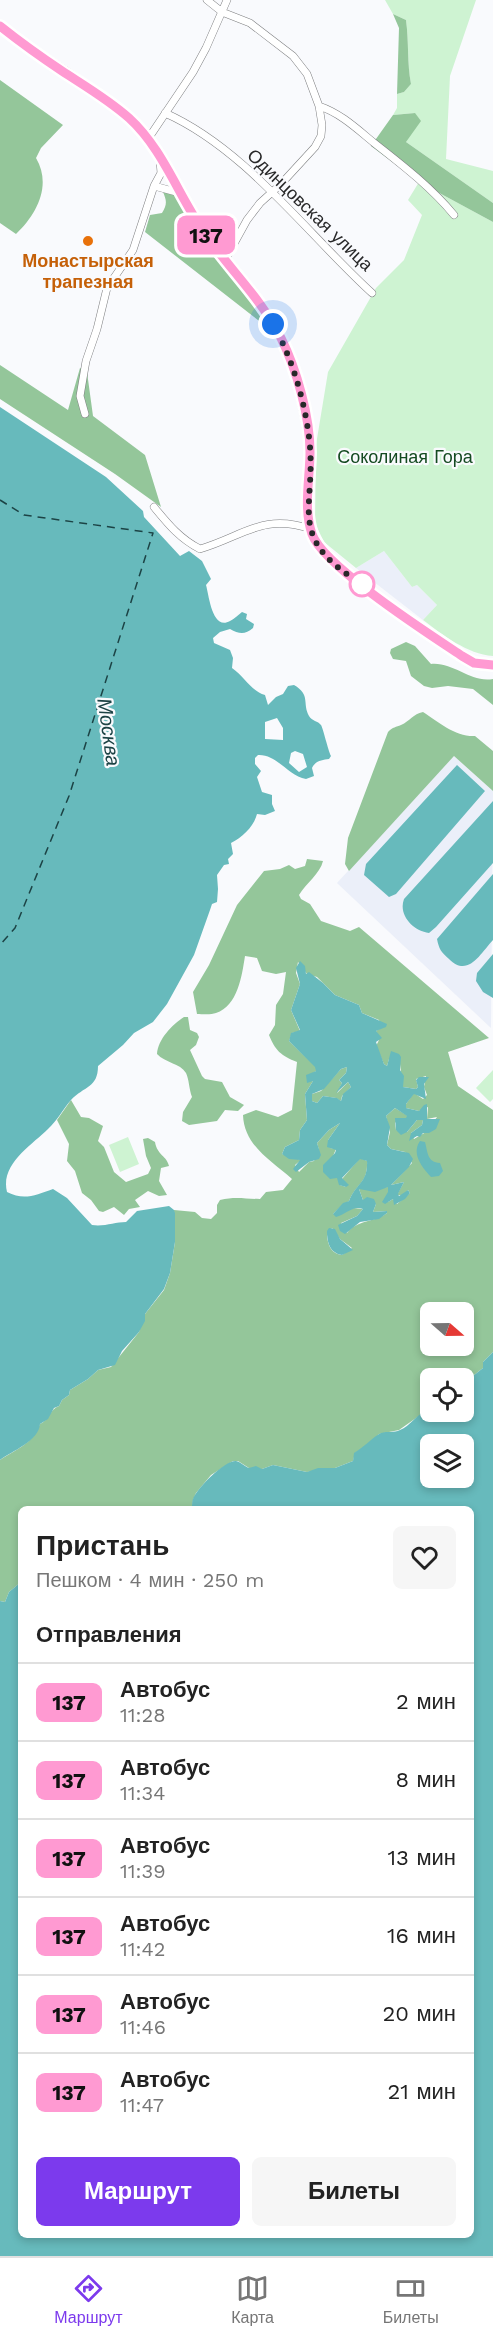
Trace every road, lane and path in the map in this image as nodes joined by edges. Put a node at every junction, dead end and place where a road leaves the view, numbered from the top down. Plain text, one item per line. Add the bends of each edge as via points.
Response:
1 (207, 0) edge
2 (227, 0) edge
3 (222, 12) junction
4 (0, 26) edge
5 (319, 105) junction
6 (165, 113) junction
7 (148, 139) junction
8 (158, 155) junction
9 (154, 186) junction
10 (272, 191) junction
11 (180, 193) junction
12 (454, 215) dead end
13 (225, 260) junction
14 (372, 292) dead end
15 (85, 414) dead end
16 (154, 507) dead end
17 (310, 529) junction
18 (493, 665) edge

1 - 3 street
2 - 3 street
3 - 5 street via 250,23 293,56 307,74
3 - 6 street via 197,64
4 - 7 street via 114,105
5 - 10 street via 321,136 315,147
5 - 12 street via 334,111 388,154 441,198
6 - 7 street
6 - 10 street, Одинцовская улица via 191,124
7 - 8 street
8 - 9 street via 161,173
8 - 11 street
9 - 11 street
9 - 15 street via 133,250 108,288 86,362 80,396
10 - 13 street via 247,220
10 - 14 street, Одинцовская улица
11 - 13 street
13 - 17 street via 254,294 290,359 309,438
16 - 17 street via 173,531 200,549 249,528 295,524
17 - 18 street via 321,550 341,570 462,656 474,663

